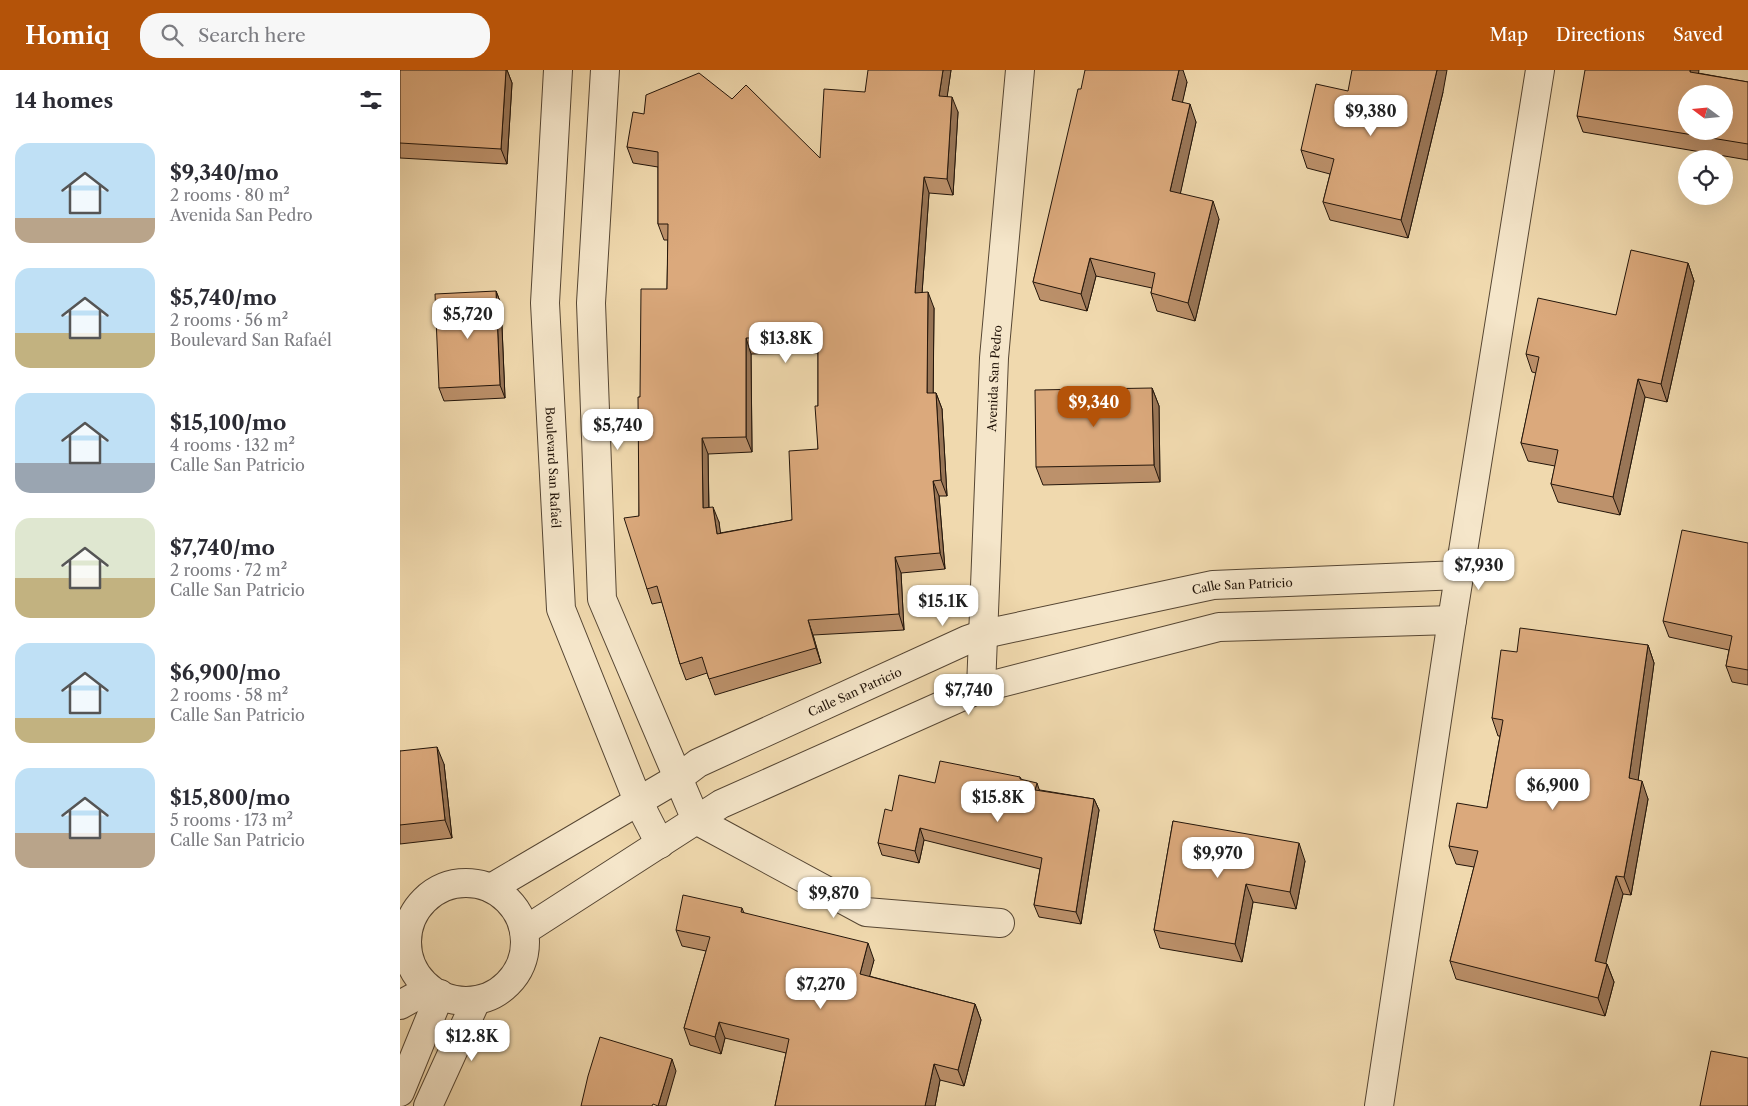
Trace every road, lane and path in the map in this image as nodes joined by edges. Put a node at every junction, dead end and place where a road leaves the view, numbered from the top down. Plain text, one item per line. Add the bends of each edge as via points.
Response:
1 (558, 70) edge
2 (605, 70) edge
3 (1020, 70) edge
4 (1540, 70) edge
5 (1460, 574) junction
6 (1452, 620) junction
7 (984, 634) junction
8 (981, 688) junction
9 (678, 778) junction
10 (638, 801) junction
11 (696, 820) junction
12 (660, 844) junction
13 (491, 888) junction
14 (1000, 922) dead end
15 (524, 931) junction
16 (403, 954) edge
17 (434, 991) junction
18 (476, 1001) junction
19 (400, 1005) edge
20 (400, 1092) edge
21 (428, 1106) edge
22 (1379, 1106) edge

1 - 10 street, Boulevard San Rafaél via 545,302 561,609
2 - 9 street via 591,303 602,599
3 - 7 street, Avenida San Pedro via 994,358
4 - 5 street
5 - 6 street
5 - 7 street, Calle San Patricio via 1213,585
6 - 8 street via 1219,627
6 - 22 street
7 - 8 street, Avenida San Pedro
7 - 9 street, Calle San Patricio via 698,763
8 - 11 street via 721,804
9 - 10 street, Calle San Patricio
9 - 11 street
10 - 12 street, Boulevard San Rafaél
10 - 13 street, Calle San Patricio
11 - 12 street
11 - 14 street via 866,912
12 - 15 street
13 - 15 street via 518,914
13 - 16 street via 474,883 455,883 437,889 422,901 412,916
15 - 18 street via 525,950 509,983
16 - 17 street via 413,970
17 - 18 street via 458,1001
17 - 19 street
17 - 20 street
18 - 21 street

